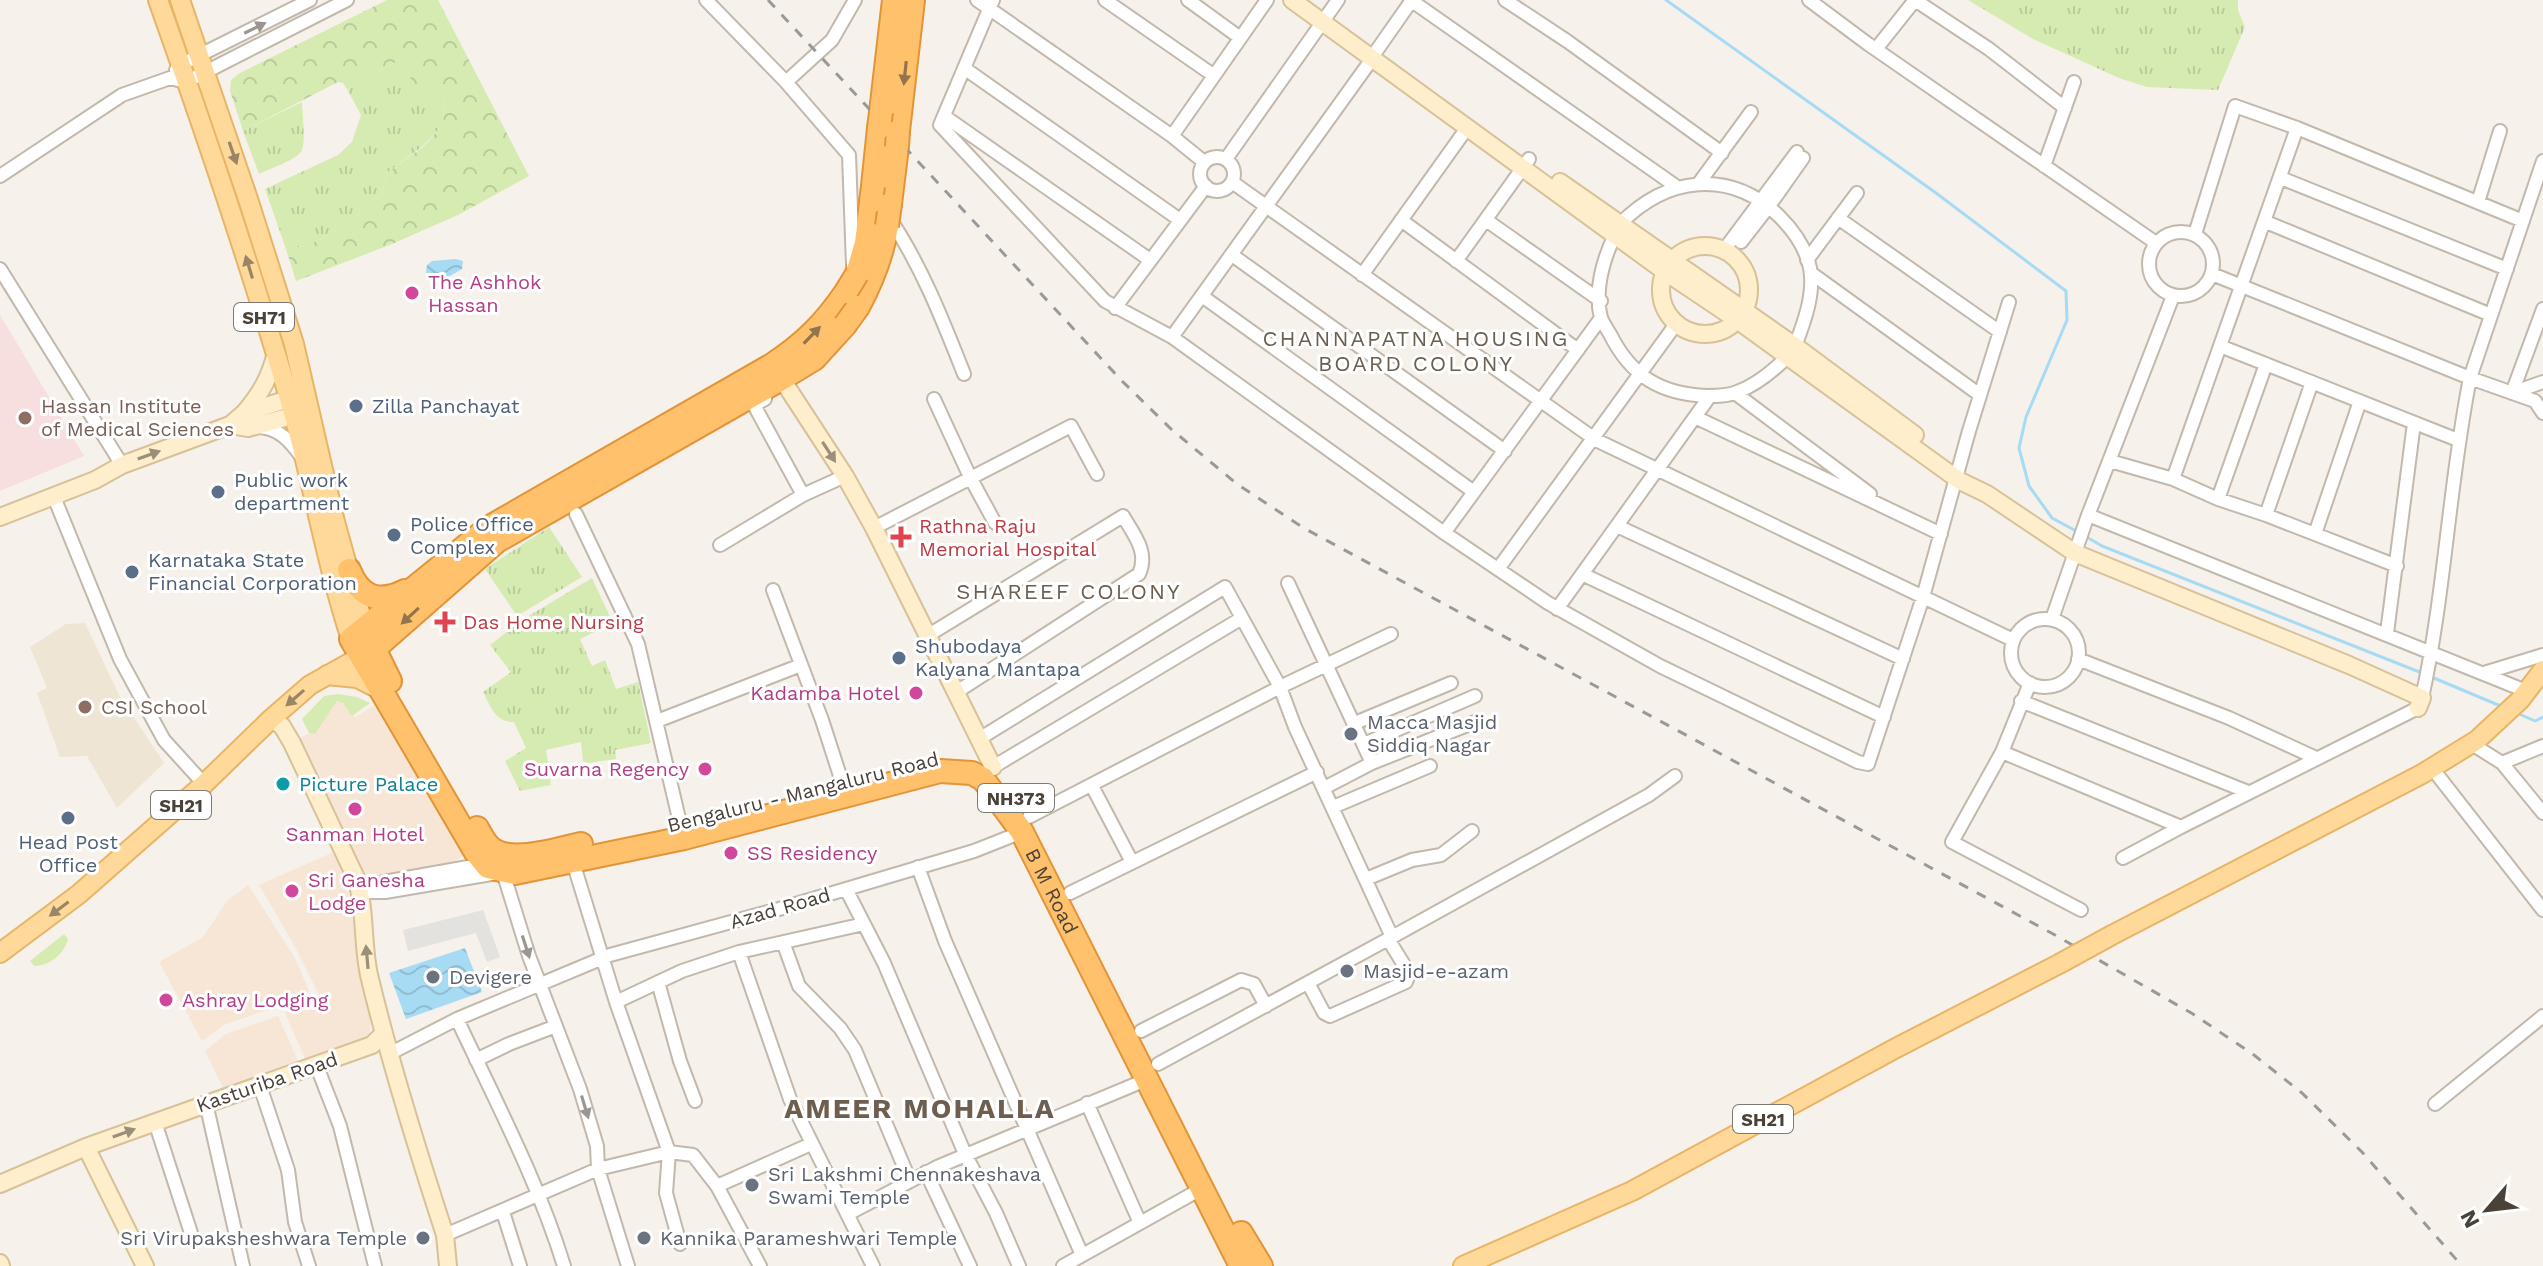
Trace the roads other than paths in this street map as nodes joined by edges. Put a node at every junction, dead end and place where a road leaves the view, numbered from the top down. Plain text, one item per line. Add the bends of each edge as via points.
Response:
1 (158, 0) edge
2 (180, 0) edge
3 (310, 0) edge
4 (347, 0) edge
5 (706, 0) edge
6 (894, 0) edge
7 (913, 0) edge
8 (977, 0) edge
9 (1105, 0) edge
10 (1188, 0) edge
11 (1267, 0) edge
12 (1292, 0) edge
13 (1309, 0) edge
14 (1338, 0) edge
15 (1412, 0) edge
16 (1505, 0) edge
17 (1809, 0) edge
18 (854, 3) edge
19 (991, 4) edge
20 (1325, 18) junction
21 (1239, 37) junction
22 (1876, 49) junction
23 (1374, 54) junction
24 (210, 64) junction
25 (964, 68) junction
26 (178, 75) junction
27 (1213, 75) junction
28 (786, 82) junction
29 (2074, 82) dead end
30 (2065, 108) junction
31 (1751, 112) dead end
32 (944, 116) junction
33 (1467, 128) junction
34 (2297, 128) junction
35 (889, 129) junction
36 (2500, 131) dead end
37 (1172, 136) junction
38 (1722, 153) junction
39 (849, 155) junction
40 (1800, 155) dead end
41 (1226, 159) junction
42 (2543, 161) edge
43 (1204, 162) junction
44 (1526, 164) junction
45 (2044, 166) junction
46 (0, 176) edge
47 (2281, 178) junction
48 (1232, 182) junction
49 (1699, 183) junction
50 (1206, 186) junction
51 (1677, 187) junction
52 (1857, 193) dead end
53 (248, 199) junction
54 (2478, 202) junction
55 (1766, 204) junction
56 (230, 205) junction
57 (880, 205) junction
58 (1268, 206) junction
59 (1838, 218) junction
60 (1180, 220) junction
61 (1401, 220) junction
62 (1486, 220) junction
63 (2523, 221) junction
64 (2266, 222) junction
65 (1618, 230) junction
66 (2195, 234) junction
67 (2156, 243) junction
68 (1728, 252) junction
69 (1232, 255) junction
70 (1150, 260) junction
71 (1456, 261) junction
72 (1667, 266) junction
73 (1809, 267) junction
74 (0, 269) edge
75 (2507, 269) junction
76 (2212, 274) junction
77 (1362, 275) junction
78 (2241, 285) junction
79 (1202, 296) junction
80 (2173, 296) junction
81 (852, 299) junction
82 (1601, 301) junction
83 (2009, 302) dead end
84 (1115, 308) junction
85 (2543, 309) edge
86 (2491, 315) junction
87 (1740, 316) junction
88 (1601, 318) junction
89 (1679, 326) junction
90 (2000, 332) junction
91 (1172, 337) junction
92 (2220, 346) junction
93 (1578, 350) junction
94 (1791, 352) junction
95 (276, 353) junction
96 (2266, 364) junction
97 (964, 374) dead end
98 (1643, 377) junction
99 (2470, 378) junction
100 (2312, 382) junction
101 (2543, 382) edge
102 (787, 387) junction
103 (1735, 393) junction
104 (2512, 393) junction
105 (1980, 395) junction
106 (1710, 396) junction
107 (934, 399) dead end
108 (2360, 401) junction
109 (1540, 403) junction
110 (300, 404) junction
111 (2543, 413) edge
112 (1695, 417) junction
113 (246, 420) junction
114 (2414, 423) junction
115 (1595, 440) junction
116 (2458, 440) junction
117 (1505, 451) junction
118 (304, 460) junction
119 (2110, 461) junction
120 (122, 465) junction
121 (1657, 470) junction
122 (1958, 472) junction
123 (1097, 474) dead end
124 (845, 476) junction
125 (970, 477) junction
126 (2173, 479) junction
127 (1474, 492) junction
128 (803, 495) junction
129 (54, 497) junction
130 (2218, 499) junction
131 (1892, 511) junction
132 (576, 514) dead end
133 (2266, 515) junction
134 (2088, 516) junction
135 (0, 517) edge
136 (995, 523) dead end
137 (1617, 526) junction
138 (874, 528) junction
139 (1444, 533) junction
140 (1941, 534) junction
141 (2315, 534) junction
142 (720, 545) dead end
143 (2076, 549) junction
144 (2397, 566) junction
145 (349, 570) junction
146 (1500, 571) junction
147 (1582, 574) junction
148 (422, 582) junction
149 (1288, 583) dead end
150 (773, 590) dead end
151 (1923, 597) junction
152 (1557, 609) junction
153 (1242, 618) junction
154 (2052, 619) junction
155 (2387, 633) junction
156 (1391, 634) dead end
157 (927, 636) junction
158 (2013, 640) junction
159 (363, 644) junction
160 (2431, 655) junction
161 (2543, 655) edge
162 (1903, 659) junction
163 (2078, 659) junction
164 (801, 665) junction
165 (1327, 665) junction
166 (2543, 670) edge
167 (2484, 673) junction
168 (325, 675) junction
169 (1451, 683) dead end
170 (2030, 683) junction
171 (1280, 687) junction
172 (377, 688) junction
173 (955, 693) junction
174 (2523, 695) junction
175 (1475, 696) dead end
176 (2021, 701) junction
177 (2420, 703) junction
178 (1884, 717) junction
179 (271, 719) junction
180 (657, 721) junction
181 (1475, 722) dead end
182 (1355, 723) junction
183 (979, 739) junction
184 (2474, 742) junction
185 (1364, 744) junction
186 (2543, 746) edge
187 (2002, 752) junction
188 (2316, 758) junction
189 (1372, 763) junction
190 (2502, 763) junction
191 (1430, 766) dead end
192 (993, 767) junction
193 (2432, 768) junction
194 (911, 771) junction
195 (1317, 772) junction
196 (1675, 776) dead end
197 (842, 782) junction
198 (204, 784) junction
199 (1092, 786) junction
200 (1324, 788) junction
201 (2248, 792) junction
202 (1333, 807) junction
203 (2543, 813) edge
204 (680, 823) junction
205 (1026, 824) junction
206 (2181, 827) junction
207 (1472, 831) dead end
208 (2123, 858) dead end
209 (573, 862) junction
210 (1132, 862) junction
211 (502, 866) junction
212 (918, 867) junction
213 (1366, 879) junction
214 (358, 885) junction
215 (846, 889) junction
216 (1070, 893) junction
217 (2081, 910) dead end
218 (2543, 910) edge
219 (864, 924) junction
220 (1390, 938) junction
221 (783, 942) junction
222 (739, 952) junction
223 (0, 953) edge
224 (603, 959) junction
225 (658, 982) junction
226 (1308, 983) junction
227 (539, 985) junction
228 (616, 1002) junction
229 (1266, 1006) junction
230 (2543, 1016) edge
231 (457, 1019) junction
232 (556, 1026) junction
233 (1141, 1031) junction
234 (384, 1033) junction
235 (389, 1054) junction
236 (476, 1060) junction
237 (316, 1064) junction
238 (1153, 1071) junction
239 (260, 1086) junction
240 (695, 1101) dead end
241 (206, 1103) junction
242 (1087, 1103) junction
243 (2435, 1104) dead end
244 (155, 1122) junction
245 (1026, 1128) junction
246 (811, 1144) junction
247 (86, 1147) junction
248 (669, 1152) junction
249 (965, 1154) junction
250 (598, 1169) junction
251 (926, 1172) junction
252 (910, 1181) junction
253 (0, 1184) edge
254 (717, 1186) junction
255 (1208, 1186) junction
256 (537, 1194) junction
257 (503, 1212) junction
258 (848, 1214) junction
259 (1140, 1223) junction
260 (191, 1233) dead end
261 (445, 1235) junction
262 (680, 1244) dead end
263 (1082, 1255) junction
264 (1499, 1258) edge
265 (145, 1266) edge
266 (243, 1266) edge
267 (309, 1266) edge
268 (375, 1266) edge
269 (448, 1266) edge
270 (520, 1266) edge
271 (564, 1266) edge
272 (628, 1266) edge
273 (760, 1266) edge
274 (873, 1266) edge
275 (970, 1266) edge
276 (1019, 1266) edge
277 (1063, 1266) edge
278 (1241, 1266) edge
279 (1261, 1266) edge
280 (1463, 1266) edge

1 - 26 main road, SH71
2 - 24 main road, SH71
24 -> 3 street
4 - 24 street
5 - 28 street
6 - 35 highway
7 -> 35 highway
8 - 19 street
9 - 27 street
10 - 21 street
11 - 21 street
12 - 20 street
13 - 20 street
14 - 20 street
15 - 23 street
15 - 51 street
16 - 38 street
17 - 22 street
18 - 28 street via 832,40
19 - 25 street
19 - 37 street
20 - 23 street
20 - 41 street
21 - 27 street
22 - 30 street via 1915,0
22 - 45 street
23 - 33 street
23 - 44 street
23 - 58 street
24 - 26 street
24 - 26 street
24 -> 53 main road, SH71 via 216,103
25 - 32 street
25 - 60 street
26 - 46 street via 122,95
26 - 56 main road, SH71
27 - 37 street
28 - 39 street
29 - 30 street
30 - 45 street
31 - 38 street
32 - 70 street
32 - 84 street via 940,125
33 - 44 street
33 - 61 street
34 - 47 street
34 - 54 street
34 - 66 street via 2235,106
35 - 57 highway
36 - 54 street
37 - 43 street
38 - 49 street
39 - 97 street via 903,238
39 - 102 street via 853,330 821,365
40 - 55 street
41 - 43 street via 1217,156
41 - 48 street via 1233,167
42 - 63 street
43 - 50 street via 1200,172
44 - 62 street
44 - 65 street
45 - 67 street
47 - 64 street
47 - 75 street
48 - 50 street via 1220,190
48 - 58 street
49 - 51 street
49 - 55 street via 1728,186
50 - 60 street
51 - 65 street via 1637,207
52 - 59 street
53 - 56 main road
53 - 110 main road, SH71 via 294,344
54 - 63 street
55 - 68 street
55 - 73 street via 1787,223
95 -> 56 main road, SH71
57 - 81 highway
57 - 81 highway via 883,248 872,282
58 - 69 street
58 - 77 street
59 - 73 street
59 - 90 street
60 - 70 street
61 - 71 street
61 - 77 street
62 - 71 street
62 - 82 street
63 - 75 street
64 - 78 street
64 - 86 street
65 - 72 street
65 - 82 street via 1600,272
66 - 67 street via 2174,232
66 - 76 street via 2209,247
67 - 80 street via 2150,274
68 - 72 street via 1696,246
68 - 87 street via 1746,274 1748,300
69 - 79 street
69 - 117 street
70 - 84 street
71 - 93 street
72 - 87 street
72 - 89 street via 1661,282 1663,305
73 - 94 street via 1807,309
73 - 105 street
74 - 120 street
75 - 86 street
76 - 78 street
76 - 80 street via 2201,290
77 - 109 street
78 - 92 street
78 - 99 street
79 - 91 street
79 - 127 street
80 - 119 street
148 -> 81 highway via 488,528 772,365
81 -> 159 highway via 814,359 497,541
82 - 88 street
83 - 90 street
84 - 91 street
85 - 104 street
86 - 99 street
87 - 89 street via 1711,334
87 - 94 street
88 - 93 street
88 - 98 street via 1618,351
89 - 98 street
90 - 105 street
91 - 139 street
92 - 96 street
92 - 126 street
93 - 109 street
94 - 103 street
94 - 122 street
95 - 110 main road, SH71
95 - 113 street
96 - 100 street
96 - 130 street
98 - 106 street via 1677,392
98 - 115 street
99 - 104 street
99 - 116 street
100 - 108 street
100 - 133 street
101 - 104 street
102 -> 124 street
102 - 128 street via 754,405
103 - 106 street
103 - 131 street
104 - 111 street via 2535,401
105 - 122 street
106 - 112 street
107 - 125 street
108 - 114 street
108 - 141 street
109 - 115 street
109 - 117 street
110 - 113 street
110 - 118 main road, SH71
110 - 145 main road, SH71
112 - 121 street
112 - 131 street
113 - 118 street via 288,439
120 -> 113 street
114 - 116 street
114 - 144 street
115 - 121 street
115 - 146 street
116 - 160 street
117 - 127 street
118 - 159 main road, SH71 via 317,520
119 - 126 street
119 - 134 street
120 - 129 street
121 - 137 street
121 - 151 street
122 - 140 street
122 - 143 street
123 - 125 street via 1071,426
124 - 128 street
124 - 138 street
125 - 136 street
125 - 138 street
126 - 130 street
127 - 139 street
128 - 142 street
129 - 135 street
129 - 198 street via 120,659 164,740
130 - 133 street
131 - 140 street
132 - 180 street via 638,644
133 - 141 street
134 - 143 street
134 - 155 street
137 - 147 street
137 - 162 street
138 - 157 street
139 - 146 street
140 - 151 street
141 - 144 street
143 - 154 street
143 - 177 street via 2349,665
144 - 155 street
145 - 148 highway via 355,584 375,597 394,596
145 - 159 main road, SH71
146 - 152 street
147 - 152 street
147 - 178 street
148 - 159 highway
149 - 165 street
150 - 164 street
151 - 158 street
151 - 162 street
152 - 178 street via 1660,666 1858,762 1868,764
153 - 171 street
153 - 183 street via 1225,587
153 - 192 street
154 - 158 street via 2033,620
154 - 163 street via 2076,638
155 - 160 street
156 - 165 street, Azad Road
157 - 173 street
157 - 173 street via 1123,516 1141,547 1139,574
158 - 170 street via 2011,660
159 - 168 main road, SH21
159 - 172 highway
159 - 211 highway
160 - 167 street
160 - 177 street
161 - 167 street
162 - 178 street
163 - 170 street via 2060,683
163 - 188 street
164 - 180 street
164 - 197 street
165 - 171 street, Azad Road
165 - 182 street
166 - 174 main road, SH21
167 - 174 street
168 - 172 main road via 345,675
168 -> 179 main road, SH21
169 - 182 street
170 - 176 street
171 - 195 street
171 - 199 street, Azad Road
172 - 211 highway
173 - 183 street
174 - 184 main road, SH21
175 - 185 street
176 - 187 street
176 - 201 street
177 - 188 street
179 - 198 main road, SH21
179 - 214 street via 292,743
180 - 204 street
181 - 189 street
182 - 185 street
183 - 192 street
184 - 190 street
184 - 193 main road, SH21
185 - 189 street
186 - 190 street
187 - 206 street
187 - 217 street via 1952,842
188 - 201 street
189 - 200 street
190 - 203 street
191 - 202 street
192 - 194 highway, Bengaluru - Mangaluru Road / NH373 via 976,757 938,756
192 - 205 highway, NH373
193 - 218 street
193 - 264 main road, SH21, bridge
194 - 197 highway, Bengaluru - Mangaluru Road / NH373
194 - 205 highway, B M Road / NH373 via 972,773
194 - 209 highway, B M Road / NH373 via 684,838
195 - 200 street
195 - 210 street
196 - 220 street
197 - 204 highway, Bengaluru - Mangaluru Road / NH373
198 -> 223 main road, SH21 via 79,894
199 - 205 street, Azad Road
199 - 210 street
200 - 202 street
201 - 206 street
202 - 213 street
204 - 211 highway, Bengaluru - Mangaluru Road / NH373 via 517,857
205 - 212 street, Azad Road via 974,851
205 - 216 highway, NH373
205 - 238 highway, B M Road / NH373
206 - 208 street
207 - 213 street via 1436,857 1412,860
209 - 211 highway, B M Road / NH373
209 - 224 street
210 - 216 street
211 - 214 street
211 - 214 street via 385,892
211 -> 227 street
212 - 215 street, Azad Road
212 - 245 street
213 - 220 street
234 -> 214 street via 368,970
215 - 219 street
215 - 224 street, Azad Road
216 - 233 highway, NH373
219 - 221 street
219 - 249 street
220 - 226 street
220 - 226 street via 1409,973 1406,982 1330,1016
221 - 222 street
221 - 252 street via 799,986 855,1050
222 - 225 street
222 - 246 street
224 - 227 street, Azad Road
224 - 228 street
225 - 228 street
225 - 240 street
226 - 229 street
227 - 231 street, Azad Road
227 - 232 street
228 - 248 street
229 - 233 street via 1254,984 1241,980
229 - 238 street
230 - 243 street
231 - 235 street, Azad Road
231 - 236 street
232 - 236 street
232 -> 250 street via 597,1146
233 - 238 highway, NH373
234 - 235 street
234 - 237 street, Kasturiba Road via 372,1045
235 - 261 street
236 - 256 street
237 - 239 street, Kasturiba Road
237 - 268 street via 340,1126
238 - 242 street
238 - 255 highway, B M Road / NH373
239 - 241 street, Kasturiba Road
239 - 267 street via 286,1161 295,1222
241 - 244 street, Kasturiba Road
241 - 266 street
242 - 245 street
242 - 259 street
247 -> 244 street, Kasturiba Road
244 - 260 street
245 - 249 street
245 - 263 street
246 - 254 street
246 - 258 street
247 - 253 street, Kasturiba Road
247 - 265 street
248 - 250 street
248 - 254 street via 693,1155
248 - 262 street via 666,1193
249 - 251 street
249 - 276 street
250 - 256 street
250 - 272 street
251 - 252 street
251 - 275 street
252 - 258 street
254 - 273 street
255 - 259 street
255 - 278 highway, B M Road / NH373
255 - 279 highway, NH373
256 - 257 street
256 - 271 street
257 - 261 street
257 - 270 street
258 - 274 street
259 - 263 street
261 - 269 street
263 - 277 street
264 - 280 main road, SH21

